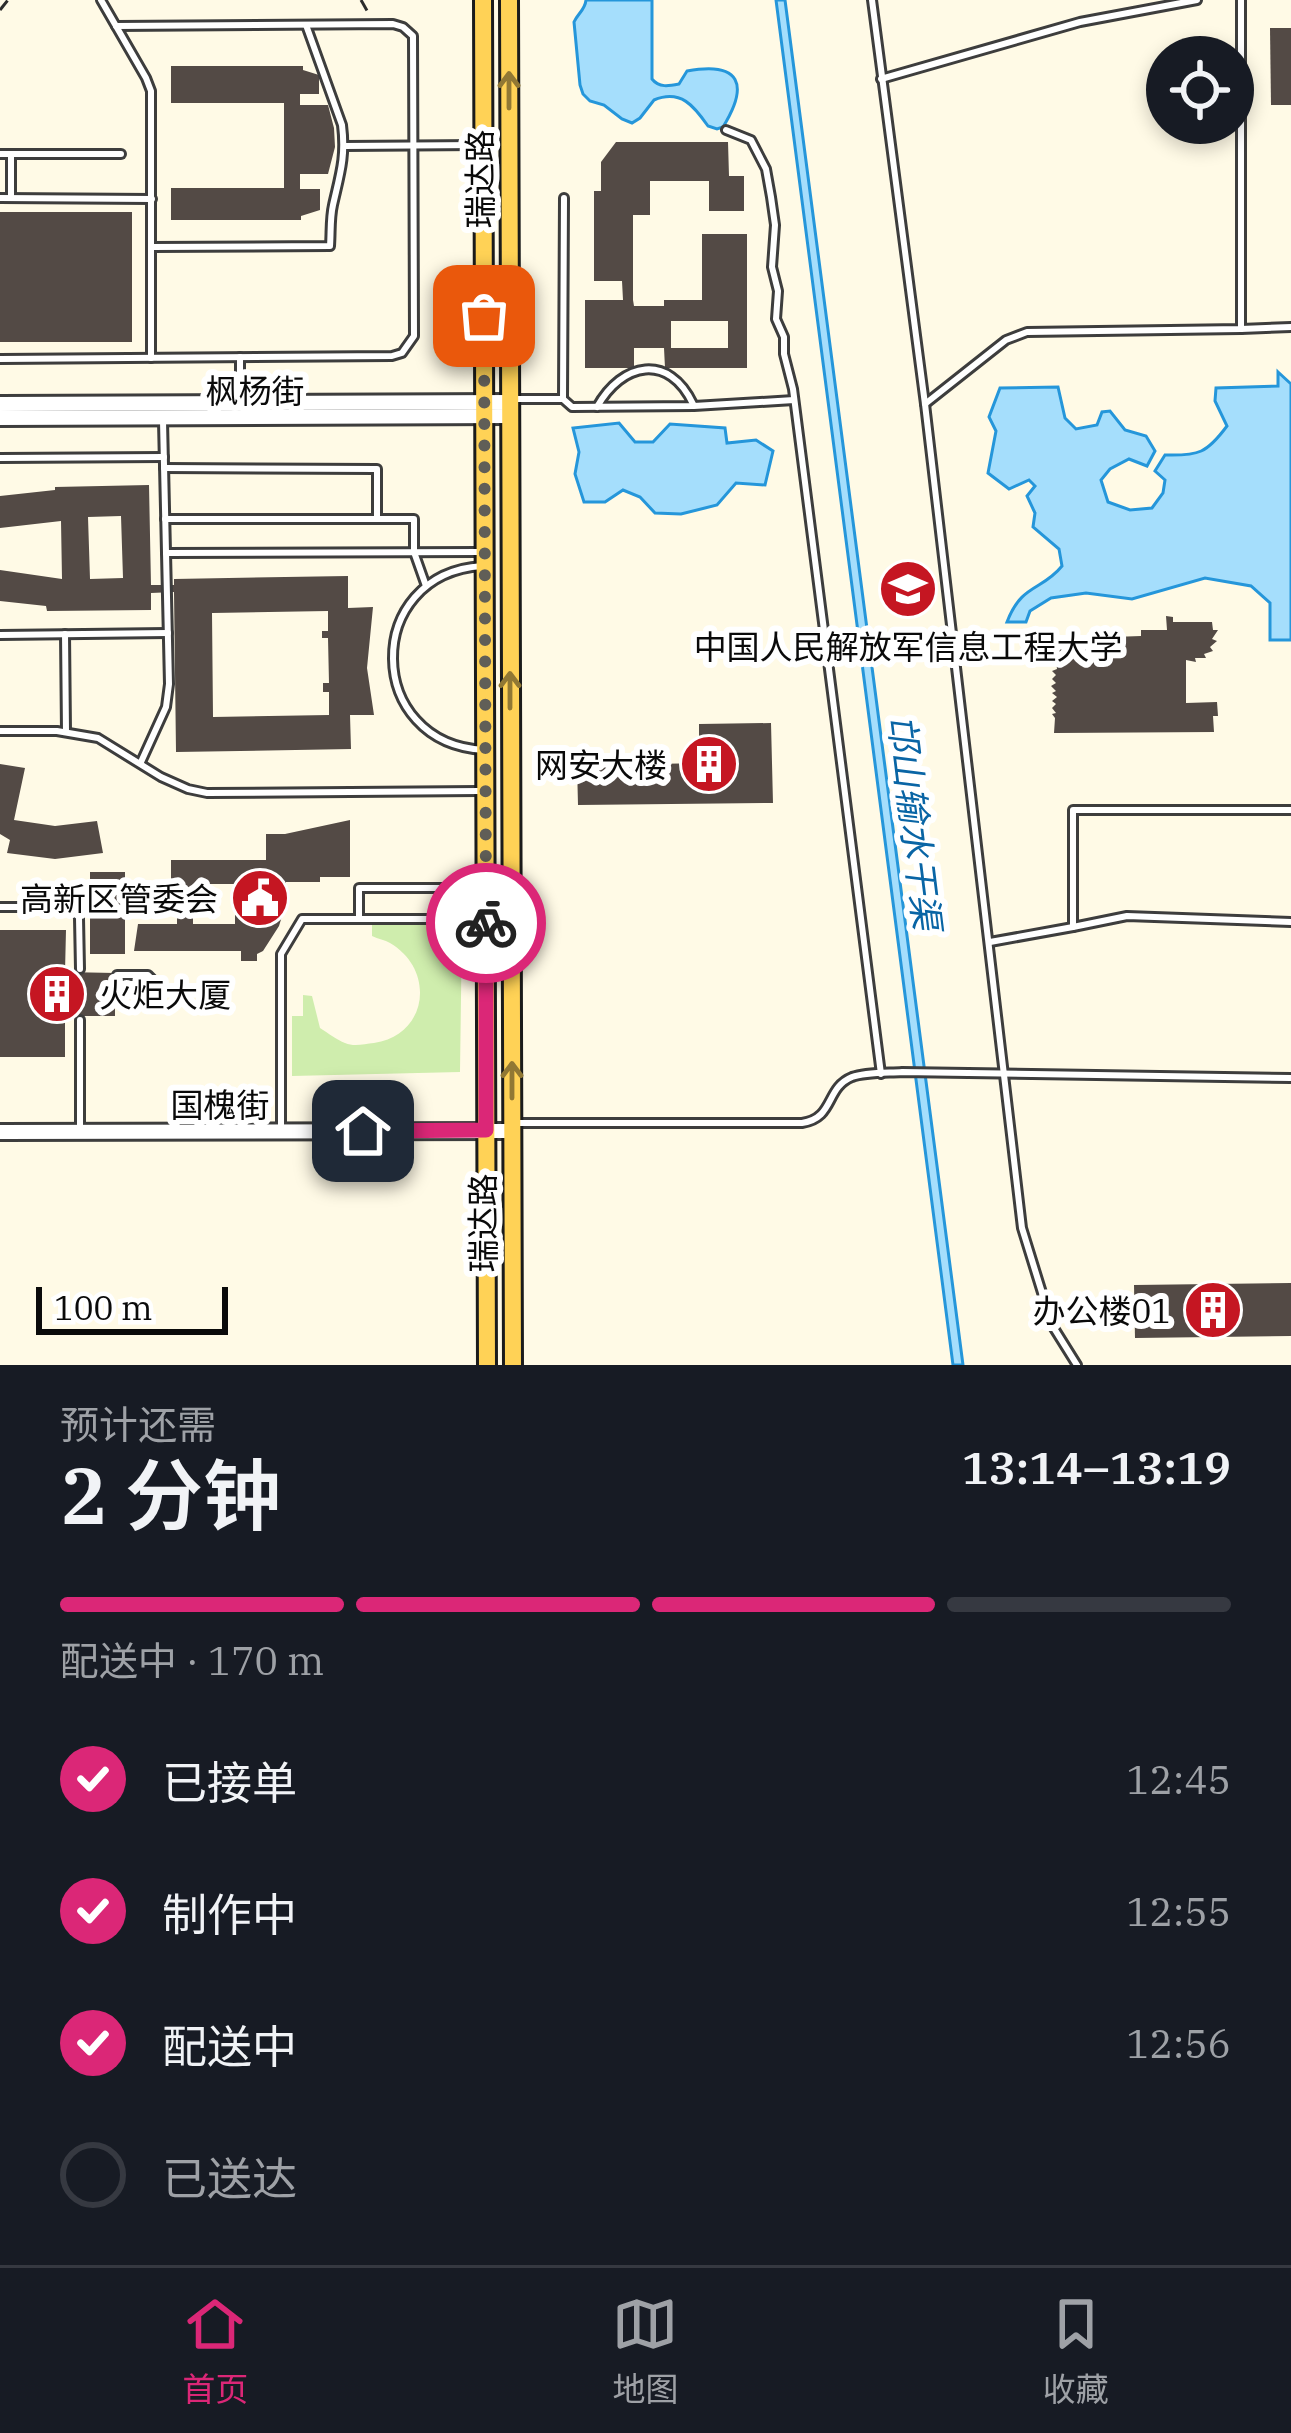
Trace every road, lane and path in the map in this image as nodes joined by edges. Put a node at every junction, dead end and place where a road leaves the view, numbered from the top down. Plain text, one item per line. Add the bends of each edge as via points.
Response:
1 (8, 0) edge
2 (101, 0) edge
3 (361, 0) edge
4 (483, 0) edge
5 (508, 0) edge
6 (872, 0) edge
7 (1196, 0) edge
8 (1241, 0) edge
9 (0, 10) edge
10 (374, 24) junction
11 (306, 25) junction
12 (116, 26) junction
13 (881, 79) junction
14 (726, 130) dead end
15 (344, 146) junction
16 (413, 146) junction
17 (484, 146) junction
18 (0, 154) edge
19 (11, 154) junction
20 (121, 154) dead end
21 (0, 198) edge
22 (11, 198) junction
23 (564, 198) dead end
24 (152, 199) junction
25 (152, 247) junction
26 (1291, 327) edge
27 (1241, 329) junction
28 (240, 357) junction
29 (151, 358) junction
30 (0, 359) edge
31 (563, 399) junction
32 (794, 400) junction
33 (0, 404) edge
34 (240, 404) junction
35 (925, 404) junction
36 (510, 406) junction
37 (694, 406) junction
38 (597, 407) junction
39 (484, 409) junction
40 (0, 418) edge
41 (163, 418) junction
42 (164, 457) junction
43 (0, 458) edge
44 (164, 469) junction
45 (165, 519) junction
46 (377, 520) junction
47 (166, 553) junction
48 (414, 553) junction
49 (485, 561) junction
50 (426, 586) junction
51 (168, 633) junction
52 (65, 634) junction
53 (0, 635) edge
54 (0, 731) edge
55 (66, 732) junction
56 (486, 750) junction
57 (140, 764) junction
58 (485, 791) junction
59 (1291, 811) edge
60 (485, 888) junction
61 (0, 907) edge
62 (359, 919) junction
63 (486, 919) junction
64 (1291, 922) edge
65 (1073, 927) junction
66 (990, 942) junction
67 (80, 969) dead end
68 (117, 975) dead end
69 (159, 986) dead end
70 (80, 1020) dead end
71 (1005, 1073) junction
72 (881, 1074) junction
73 (1291, 1078) edge
74 (512, 1127) junction
75 (486, 1130) junction
76 (281, 1131) junction
77 (0, 1132) edge
78 (80, 1132) junction
79 (487, 1365) edge
80 (513, 1365) edge
81 (1077, 1365) edge

1 - 9 path
2 - 12 lane
3 - 10 path
4 - 17 main road, 瑞达路
36 -> 5 main road, 瑞达路
6 - 13 lane
7 - 13 lane via 1080,22
8 - 27 lane
10 - 11 lane
10 - 16 lane via 412,36
11 - 12 lane
11 - 15 lane
12 - 24 lane via 151,92
13 - 35 lane
14 - 32 lane via 751,140 766,169 776,319
15 - 16 lane
15 - 25 lane via 330,246
16 - 17 lane
16 - 28 lane via 409,344 392,356
17 - 39 main road, 瑞达路
18 - 19 lane
19 - 20 lane
19 - 22 lane
21 - 22 lane
22 - 24 lane
23 - 31 lane
24 - 25 lane
25 - 29 lane
26 - 27 lane
27 - 35 lane via 1027,332
28 - 29 lane
28 - 34 lane
29 - 30 lane
31 - 36 lane
31 - 38 lane
32 - 37 lane
32 - 72 lane
33 - 34 street, 枫杨街
34 - 39 street, 枫杨街
35 - 66 lane
36 - 39 street, 枫杨街
74 -> 36 main road, 瑞达路
37 - 38 lane
37 - 38 lane via 674,376 650,370 614,382
39 - 41 street, 枫杨街
39 - 49 main road, 瑞达路
40 - 41 street, 枫杨街
41 - 42 lane
42 - 43 lane
42 - 44 lane
44 - 45 lane
44 - 46 lane via 377,469
45 - 46 lane
45 - 47 lane
46 - 48 lane via 414,520
47 - 48 lane
47 - 51 lane
48 - 49 lane
48 - 50 lane
49 - 50 lane
49 - 56 main road, 瑞达路
50 - 56 lane via 394,638 399,692 432,734
51 - 52 lane
51 - 57 lane via 166,707
52 - 53 lane
52 - 55 lane
54 - 55 lane
55 - 57 lane via 98,738
56 - 58 main road, 瑞达路
57 - 58 lane via 207,793
58 - 60 main road, 瑞达路
59 - 65 lane via 1073,810
60 - 62 lane via 359,888
60 - 63 main road, 瑞达路
61 - 67 lane via 76,911
62 - 63 lane
62 - 76 lane via 302,919 281,954
63 - 75 main road, 瑞达路
64 - 65 lane via 1127,916
65 - 66 lane
66 - 71 lane
68 - 69 lane via 148,975
70 - 78 lane
71 - 72 lane
71 - 73 lane
71 - 81 lane via 1022,1228 1052,1325
72 - 74 lane via 839,1086 816,1121
74 - 75 street, 国槐街
74 - 80 main road, 瑞达路
75 - 76 street, 国槐街
75 - 79 main road, 瑞达路
76 - 78 street, 国槐街
77 - 78 street, 国槐街

